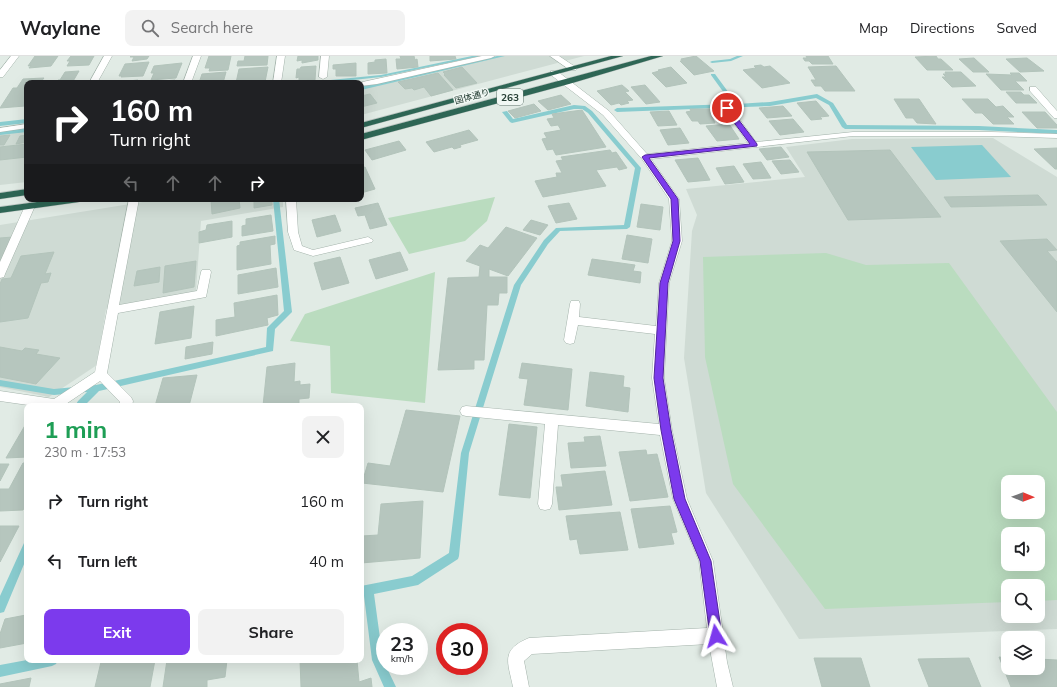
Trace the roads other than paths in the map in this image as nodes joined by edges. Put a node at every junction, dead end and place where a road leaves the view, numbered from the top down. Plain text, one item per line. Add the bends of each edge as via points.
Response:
1 (15, 56) edge
2 (108, 56) edge
3 (197, 56) edge
4 (281, 56) edge
5 (325, 56) edge
6 (491, 56) edge
7 (554, 56) edge
8 (619, 56) edge
9 (659, 56) edge
10 (573, 68) junction
11 (554, 73) junction
12 (0, 75) edge
13 (323, 77) dead end
14 (95, 80) edge
15 (188, 80) edge
16 (277, 80) edge
17 (566, 82) junction
18 (364, 84) edge
19 (1033, 89) dead end
20 (727, 108) dead end
21 (1057, 116) edge
22 (364, 125) edge
23 (24, 126) edge
24 (0, 130) edge
25 (364, 136) edge
26 (1057, 136) edge
27 (754, 145) junction
28 (645, 157) junction
29 (24, 192) edge
30 (0, 196) edge
31 (58, 202) edge
32 (133, 202) edge
33 (291, 202) edge
34 (30, 206) junction
35 (0, 210) edge
36 (368, 240) dead end
37 (206, 272) dead end
38 (0, 274) edge
39 (575, 304) dead end
40 (114, 310) junction
41 (573, 320) junction
42 (661, 331) junction
43 (570, 340) dead end
44 (109, 382) junction
45 (2, 400) edge
46 (42, 403) edge
47 (58, 403) edge
48 (127, 403) edge
49 (466, 411) dead end
50 (552, 419) junction
51 (666, 430) junction
52 (545, 504) dead end
53 (716, 636) junction
54 (521, 687) edge
55 (725, 687) edge

1 - 12 street
2 - 14 street
3 - 15 street
4 - 16 street
5 - 13 street
6 - 18 street
7 - 10 street
8 - 10 highway, 国体通り / 263
9 - 17 highway, 国体通り / 263
10 - 11 highway, 国体通り / 263
11 - 17 street
11 - 22 highway, 国体通り / 263
17 - 25 highway, 国体通り / 263
17 - 28 street via 606,113
19 - 21 street
20 - 27 street
23 - 24 street
26 - 27 street via 853,134
27 - 28 street
28 - 42 street via 674,199 677,241 664,283
29 - 30 highway
31 - 34 highway
32 - 40 street
33 - 36 street via 293,232 298,248 313,253
34 - 35 highway
34 - 38 street
37 - 40 street via 202,294
39 - 41 street
40 - 44 street
41 - 42 street
41 - 43 street
42 - 51 street via 658,378
44 - 47 street via 88,383
44 - 48 street
45 - 46 street
49 - 50 street
50 - 51 street
50 - 52 street
51 - 53 street via 680,499 706,561
53 - 54 street via 529,646 516,658
53 - 55 street

